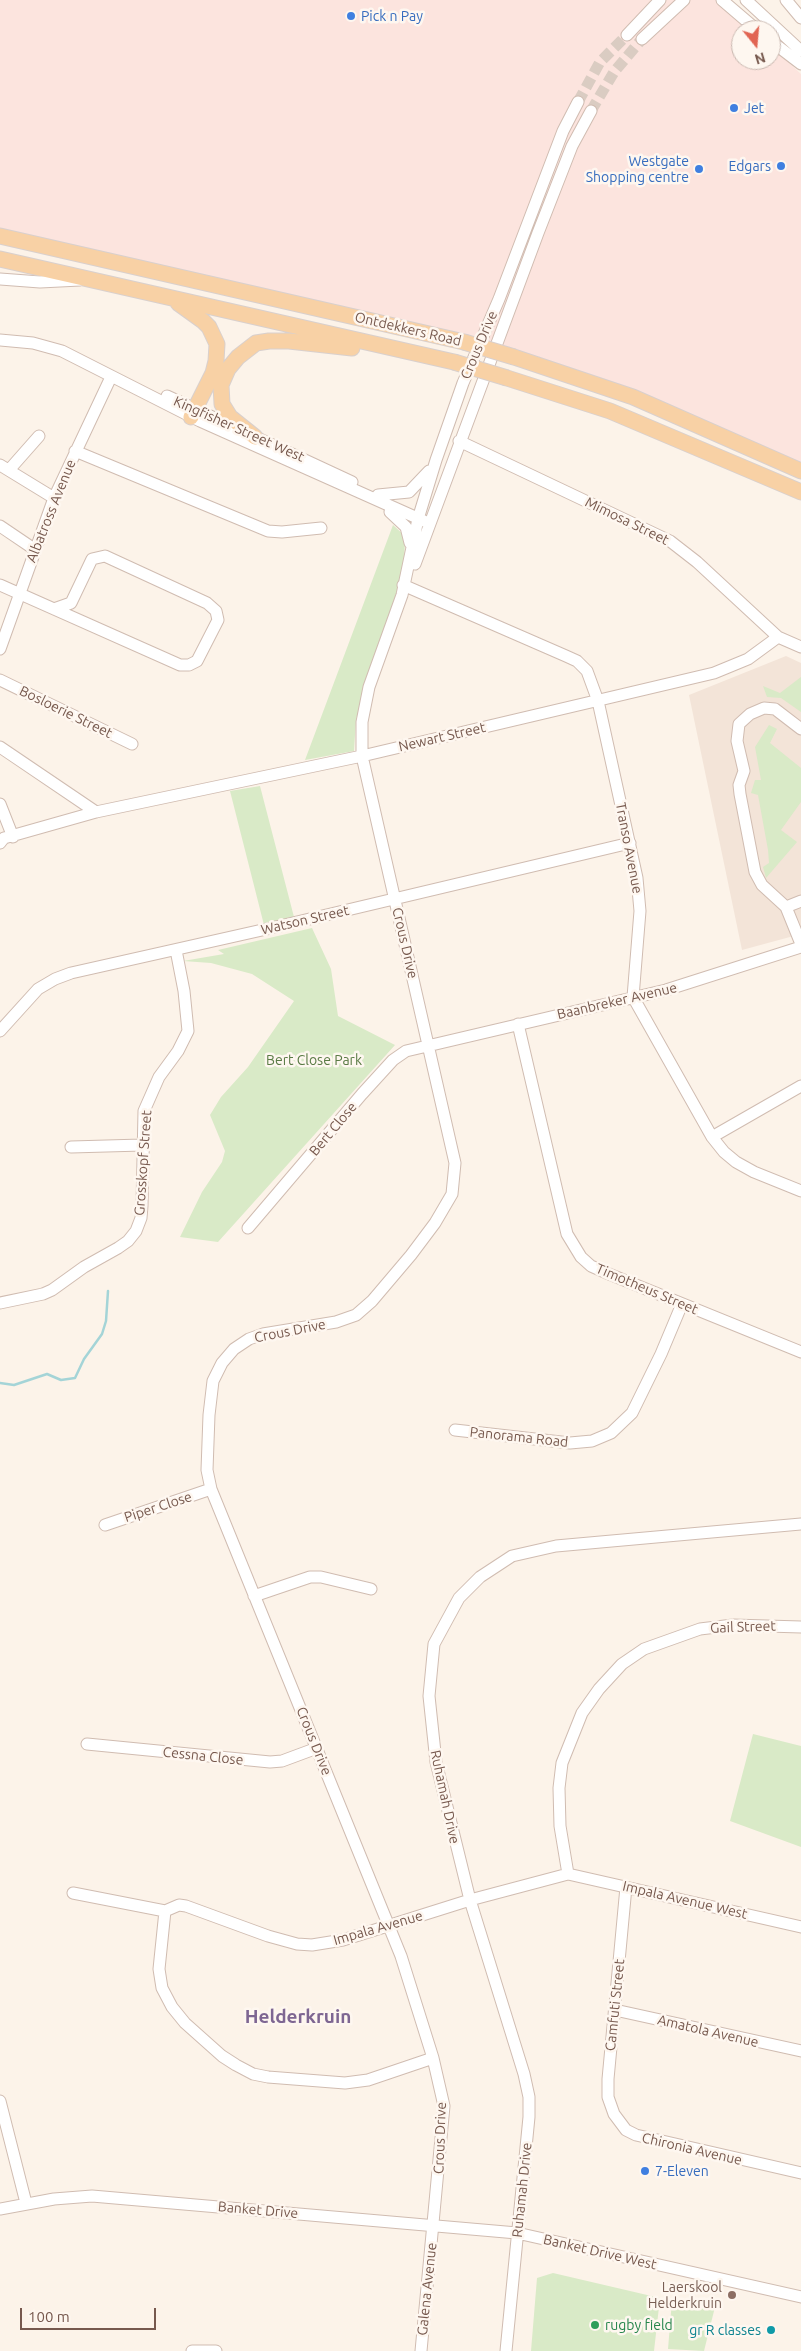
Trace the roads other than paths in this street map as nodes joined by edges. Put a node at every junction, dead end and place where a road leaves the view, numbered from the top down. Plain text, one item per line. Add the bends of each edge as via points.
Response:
1 (660, 0) edge
2 (684, 0) edge
3 (714, 0) edge
4 (722, 0) edge
5 (746, 0) edge
6 (786, 0) edge
7 (732, 9) junction
8 (761, 14) junction
9 (801, 18) edge
10 (745, 20) edge
11 (758, 20) edge
12 (627, 35) tunnel mouth
13 (642, 39) tunnel mouth
14 (781, 47) edge
15 (800, 58) edge
16 (578, 102) tunnel mouth
17 (591, 111) tunnel mouth
18 (0, 236) edge
19 (0, 259) edge
20 (0, 279) edge
21 (89, 279) junction
22 (163, 296) junction
23 (0, 340) edge
24 (256, 343) junction
25 (418, 355) junction
26 (98, 368) junction
27 (111, 377) junction
28 (197, 415) junction
29 (39, 436) dead end
30 (255, 437) junction
31 (459, 441) junction
32 (76, 451) junction
33 (436, 460) junction
34 (5, 468) edge
35 (801, 472) edge
36 (801, 492) edge
37 (376, 497) junction
38 (54, 498) junction
39 (419, 516) junction
40 (430, 520) junction
41 (0, 526) edge
42 (321, 528) dead end
43 (34, 549) junction
44 (409, 567) junction
45 (0, 585) edge
46 (404, 589) junction
47 (20, 592) junction
48 (54, 609) junction
49 (778, 637) junction
50 (801, 647) edge
51 (0, 650) edge
52 (0, 680) edge
53 (598, 701) junction
54 (801, 729) edge
55 (132, 744) dead end
56 (0, 746) edge
57 (362, 756) junction
58 (0, 804) edge
59 (96, 812) junction
60 (4, 838) edge
61 (630, 843) junction
62 (394, 900) junction
63 (800, 905) edge
64 (786, 907) junction
65 (801, 945) edge
66 (176, 950) junction
67 (633, 998) junction
68 (518, 1024) junction
69 (0, 1031) edge
70 (430, 1046) junction
71 (801, 1086) edge
72 (712, 1137) junction
73 (142, 1145) junction
74 (71, 1147) dead end
75 (801, 1191) edge
76 (248, 1228) dead end
77 (0, 1303) edge
78 (682, 1304) junction
79 (801, 1352) edge
80 (455, 1430) dead end
81 (211, 1490) junction
82 (801, 1524) edge
83 (105, 1525) dead end
84 (371, 1589) dead end
85 (254, 1596) junction
86 (801, 1627) edge
87 (87, 1744) dead end
88 (317, 1748) junction
89 (568, 1874) junction
90 (626, 1887) junction
91 (73, 1893) dead end
92 (470, 1900) junction
93 (165, 1911) junction
94 (389, 1926) junction
95 (801, 1927) edge
96 (615, 2010) junction
97 (801, 2051) edge
98 (433, 2058) junction
99 (0, 2100) edge
100 (618, 2121) joint
101 (801, 2173) edge
102 (26, 2204) junction
103 (0, 2209) edge
104 (434, 2228) junction
105 (517, 2234) junction
106 (801, 2297) edge
107 (192, 2351) edge
108 (216, 2351) edge
109 (421, 2351) edge
110 (506, 2351) edge

1 - 12 street
2 - 13 street
3 - 7 street
4 - 7 street
5 - 8 street
6 - 9 street
7 - 10 street
8 - 11 street
8 - 15 street
14 - 15 street
16 - 33 street, Crous Drive via 464,382
17 - 31 street, Crous Drive via 569,154
18 - 35 main road, Ontdekkers Road, bridge via 464,342 632,397
19 - 21 main road, Ontdekkers Road
20 - 21 street, Ontdekkers Road via 40,282
21 - 22 main road, Ontdekkers Road
22 - 25 main road, Ontdekkers Road
22 - 28 main road via 203,320 217,344 216,361
23 - 26 street, Kingfisher Street West via 49,346
24 - 25 main road via 289,340
24 - 28 main road via 238,351 226,362
24 - 30 main road via 228,369 220,394 230,417
25 - 36 main road, Ontdekkers Road, bridge via 454,362 610,411
26 - 27 street, Kingfisher Street West
26 - 28 street, Kingfisher Street West via 124,377
27 - 28 street, Kingfisher Street West
27 - 32 street, Albatross Avenue
28 - 30 street, Kingfisher Street West
28 - 37 street, Kingfisher Street West
29 - 34 street
30 - 37 street, Kingfisher Street West via 322,467
31 - 40 street, Crous Drive
31 - 49 street, Mimosa Street via 670,541
32 - 38 street, Albatross Avenue
32 - 42 street via 268,531
33 - 37 street, Kingfisher Street West via 415,488 402,494
33 - 39 street, Crous Drive
34 - 38 street
37 - 39 street, Kingfisher Street West
37 - 44 street, Kingfisher Street West via 408,529
38 - 43 street, Albatross Avenue
39 - 40 street, Kingfisher Street West
39 - 44 street, Crous Drive
40 - 46 street, Crous Drive
41 - 43 street
43 - 47 street, Albatross Avenue
44 - 46 street, Crous Drive
45 - 47 street
46 - 53 street, Transo Avenue via 577,661 592,682
46 - 57 street, Crous Drive via 369,687 362,722
47 - 48 street
47 - 51 street, Albatross Avenue
48 - 48 street via 180,665 195,663 218,616 213,607 109,556 92,559 71,603
49 - 50 street, Mimosa Street
49 - 53 street, Newart Street via 734,666
52 - 55 street, Bosloerie Street
53 - 57 street, Newart Street
53 - 61 street, Transo Avenue
54 - 64 street via 770,708 750,714 740,724 738,733 744,771 739,785 740,794 755,872 762,885
56 - 59 street
57 - 59 street, Newart Street
57 - 62 street, Crous Drive
58 - 60 street
59 - 60 street, Newart Street
61 - 62 street, Watson Street
61 - 67 street, Transo Avenue via 640,911
62 - 66 street, Watson Street
62 - 70 street, Crous Drive
63 - 64 street
64 - 65 street
65 - 67 street, Baanbreker Avenue
66 - 69 street, Watson Street via 55,979 34,993
66 - 73 street, Grosskopf Street via 188,1032 151,1092 144,1111
67 - 68 street, Baanbreker Avenue
67 - 72 street
68 - 70 street, Baanbreker Avenue
68 - 78 street, Timotheus Street via 572,1245 591,1266
70 - 76 street, Bert Close via 414,1048 393,1060
70 - 81 street, Crous Drive via 455,1162 454,1186 447,1204 410,1255 372,1301 356,1315 336,1322 263,1334 240,1344 228,1355 211,1391 208,1470
71 - 72 street
72 - 75 street via 736,1162
73 - 74 street
73 - 77 street, Grosskopf Street via 141,1218 128,1241 48,1292
78 - 79 street, Timotheus Street
78 - 80 street, Panorama Road via 662,1354 632,1413 611,1433 592,1441 570,1443
81 - 83 street, Piper Close
81 - 85 street, Crous Drive
82 - 92 street, Ruhamah Drive via 536,1548 496,1564 459,1598 434,1644 429,1696 436,1762
84 - 85 street via 310,1577
85 - 88 street, Crous Drive
86 - 89 street, Gail Street via 733,1625 700,1629 644,1649 622,1664 582,1713 562,1763 560,1826
87 - 88 street, Cessna Close via 270,1762
88 - 94 street, Crous Drive
89 - 90 street, Impala Avenue West
89 - 92 street, Impala Avenue
90 - 95 street, Impala Avenue West
90 - 96 street, Camfuti Street
91 - 93 street, Impala Avenue
92 - 94 street, Impala Avenue
92 - 105 street, Ruhamah Drive via 528,2090 530,2117
93 - 94 street, Impala Avenue via 178,1905 186,1906 268,1936 312,1945 343,1940
93 - 98 street via 159,1969 162,1988 185,2023 236,2065 268,2077 345,2083 384,2076
94 - 98 street, Crous Drive
96 - 97 street, Amatola Avenue
96 - 100 street, Camfuti Street via 608,2089 609,2104
98 - 104 street, Crous Drive via 444,2106
99 - 102 street
100 - 101 street, Chironia Avenue via 636,2136
102 - 103 street, Banket Drive
102 - 104 street, Banket Drive via 92,2196
104 - 105 street, Banket Drive
104 - 109 street, Galena Avenue
105 - 106 street, Banket Drive West
105 - 110 street, Ruhamah Drive
107 - 108 street

